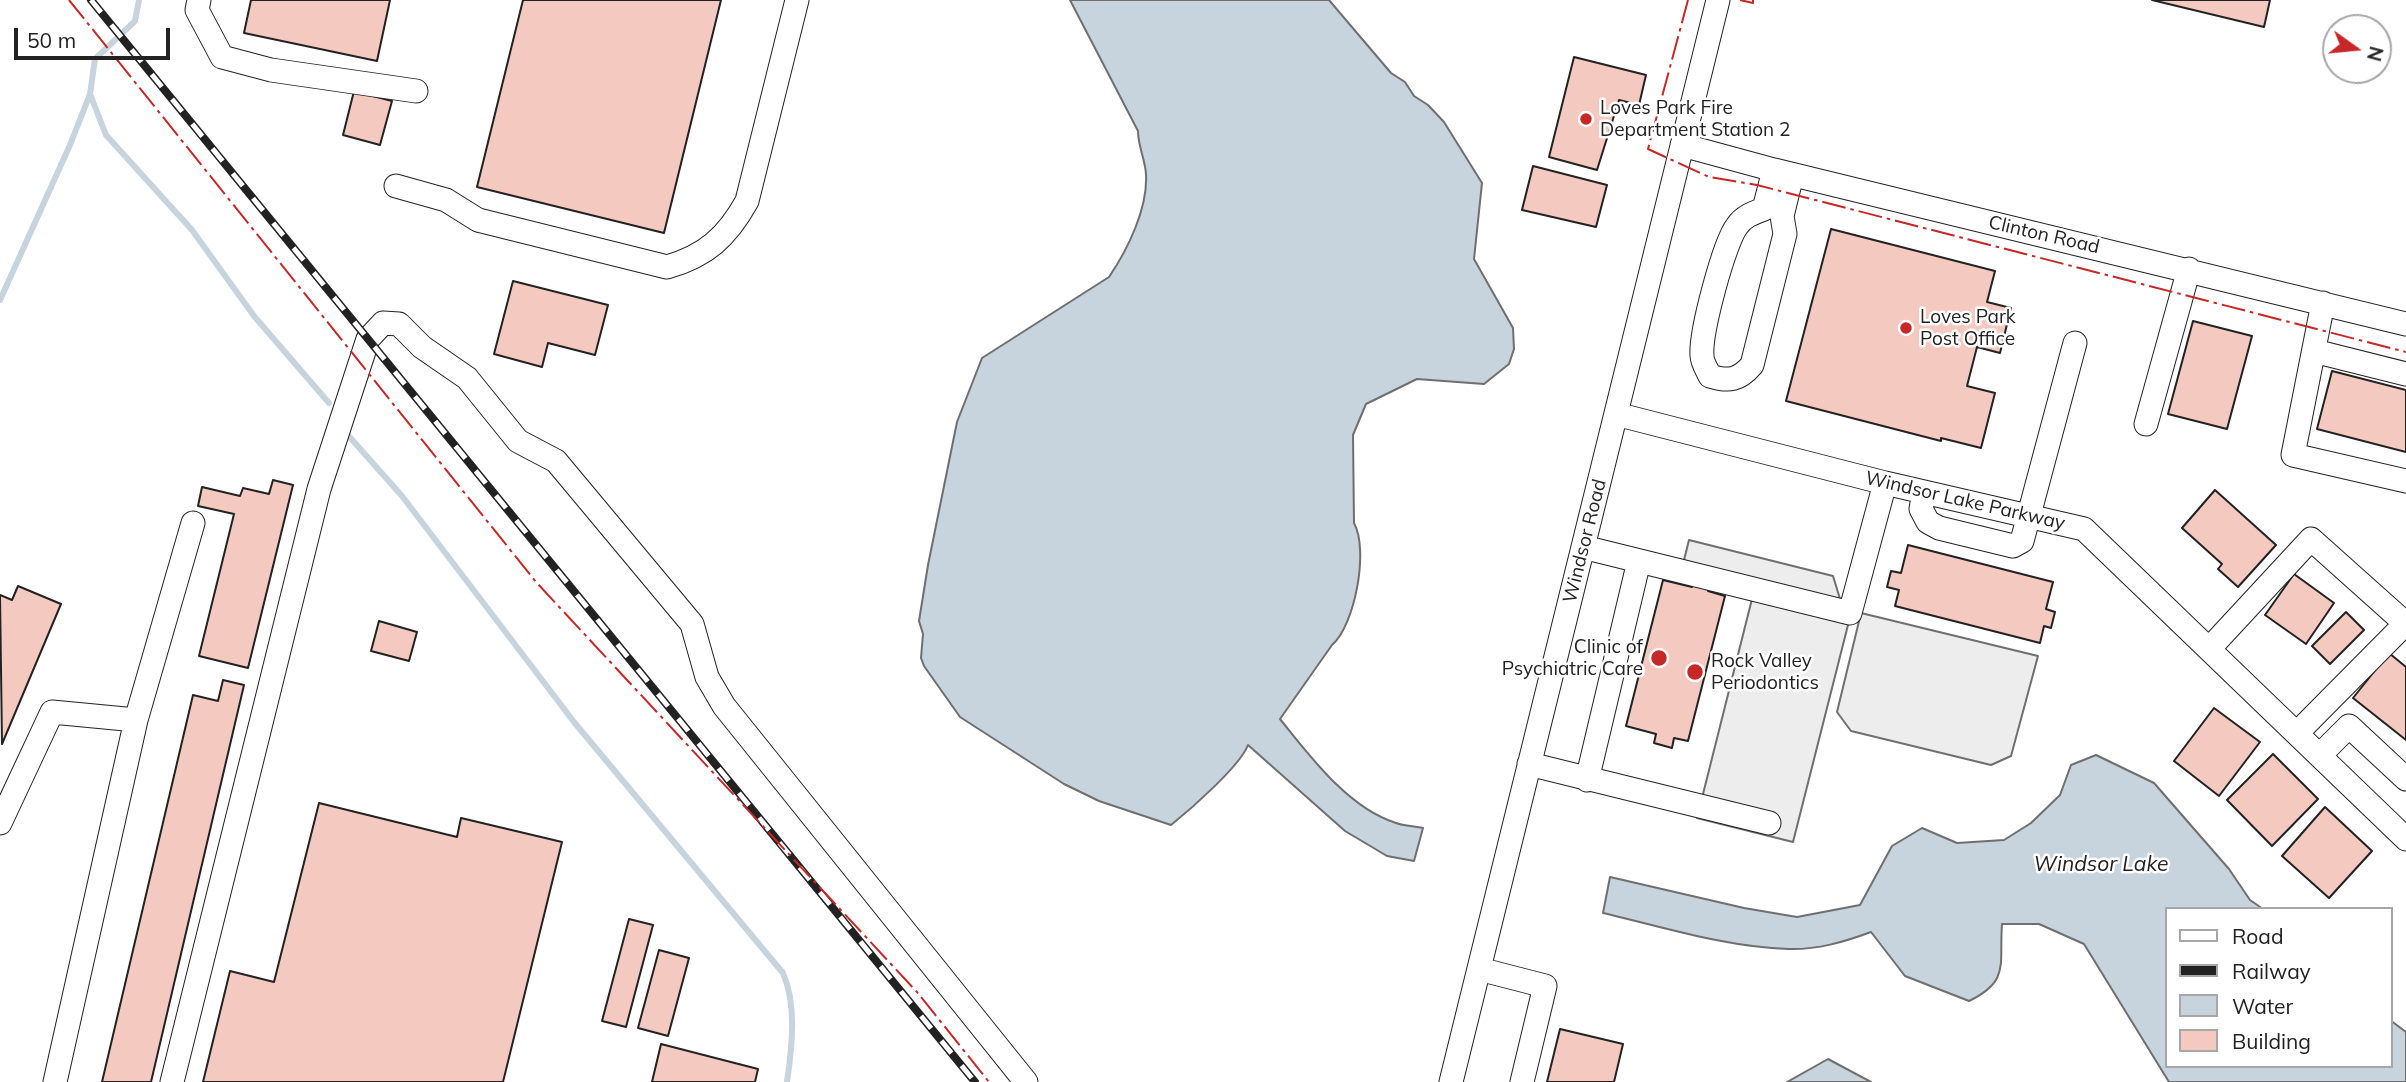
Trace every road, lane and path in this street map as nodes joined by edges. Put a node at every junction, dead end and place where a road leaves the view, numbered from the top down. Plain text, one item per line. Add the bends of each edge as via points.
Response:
1 (199, 0) edge
2 (797, 0) edge
3 (1718, 0) edge
4 (416, 91) dead end
5 (1682, 145) junction
6 (1783, 172) junction
7 (396, 186) dead end
8 (2189, 270) junction
9 (2323, 303) junction
10 (2406, 324) edge
11 (2075, 343) dead end
12 (2314, 351) junction
13 (2406, 374) edge
14 (1616, 414) junction
15 (2146, 424) dead end
16 (2406, 481) edge
17 (1885, 482) junction
18 (1924, 492) junction
19 (2030, 516) junction
20 (193, 523) dead end
21 (1583, 547) junction
22 (1639, 561) junction
23 (2406, 624) edge
24 (2209, 649) junction
25 (136, 720) junction
26 (2297, 733) junction
27 (2320, 755) junction
28 (1530, 764) junction
29 (2406, 779) edge
30 (1587, 780) junction
31 (8, 785) edge
32 (0, 823) edge
33 (1769, 823) dead end
34 (2401, 825) edge
35 (1479, 969) junction
36 (55, 1082) edge
37 (172, 1082) edge
38 (1026, 1082) edge
39 (1451, 1082) edge
40 (1522, 1082) edge

1 - 4 street via 197,10 222,57 271,70
2 - 7 street via 747,201 732,229 692,260 667,267 505,227 478,220 446,200
3 - 5 street, Windsor Road
5 - 6 street, Clinton Road
5 - 14 street, Windsor Road
6 - 6 street via 1764,209 1750,214 1729,238 1701,357 1710,376 1725,381 1742,377 1752,365 1785,234
6 - 8 street, Clinton Road
8 - 9 street, Clinton Road
8 - 15 street
9 - 10 street, Clinton Road
9 - 12 street
11 - 19 street
12 - 13 street
12 - 16 street via 2293,455
14 - 17 street, Windsor Lake Parkway
14 - 21 street, Windsor Road
17 - 18 street, Windsor Lake Parkway
17 - 22 street via 1850,613
18 - 19 street, Windsor Lake Parkway
18 - 19 street via 1921,509 1928,522 2013,546 2022,541
19 - 24 street, Windsor Lake Parkway via 2084,528
20 - 25 street
21 - 22 street
21 - 28 street, Windsor Road
22 - 30 street
23 - 24 street via 2311,540
23 - 26 street
24 - 26 street, Windsor Lake Parkway
25 - 31 street via 52,712
25 - 36 street
26 - 27 street, Windsor Lake Parkway
27 - 29 street via 2349,726
27 - 34 street, Windsor Lake Parkway
28 - 30 street
28 - 35 street, Windsor Road
30 - 33 street
31 - 32 street
35 - 39 street, Windsor Road
35 - 40 street via 1545,986
37 - 38 street via 320,489 368,339 390,322 399,324 422,347 467,378 518,442 556,461 692,624 707,677 724,706

